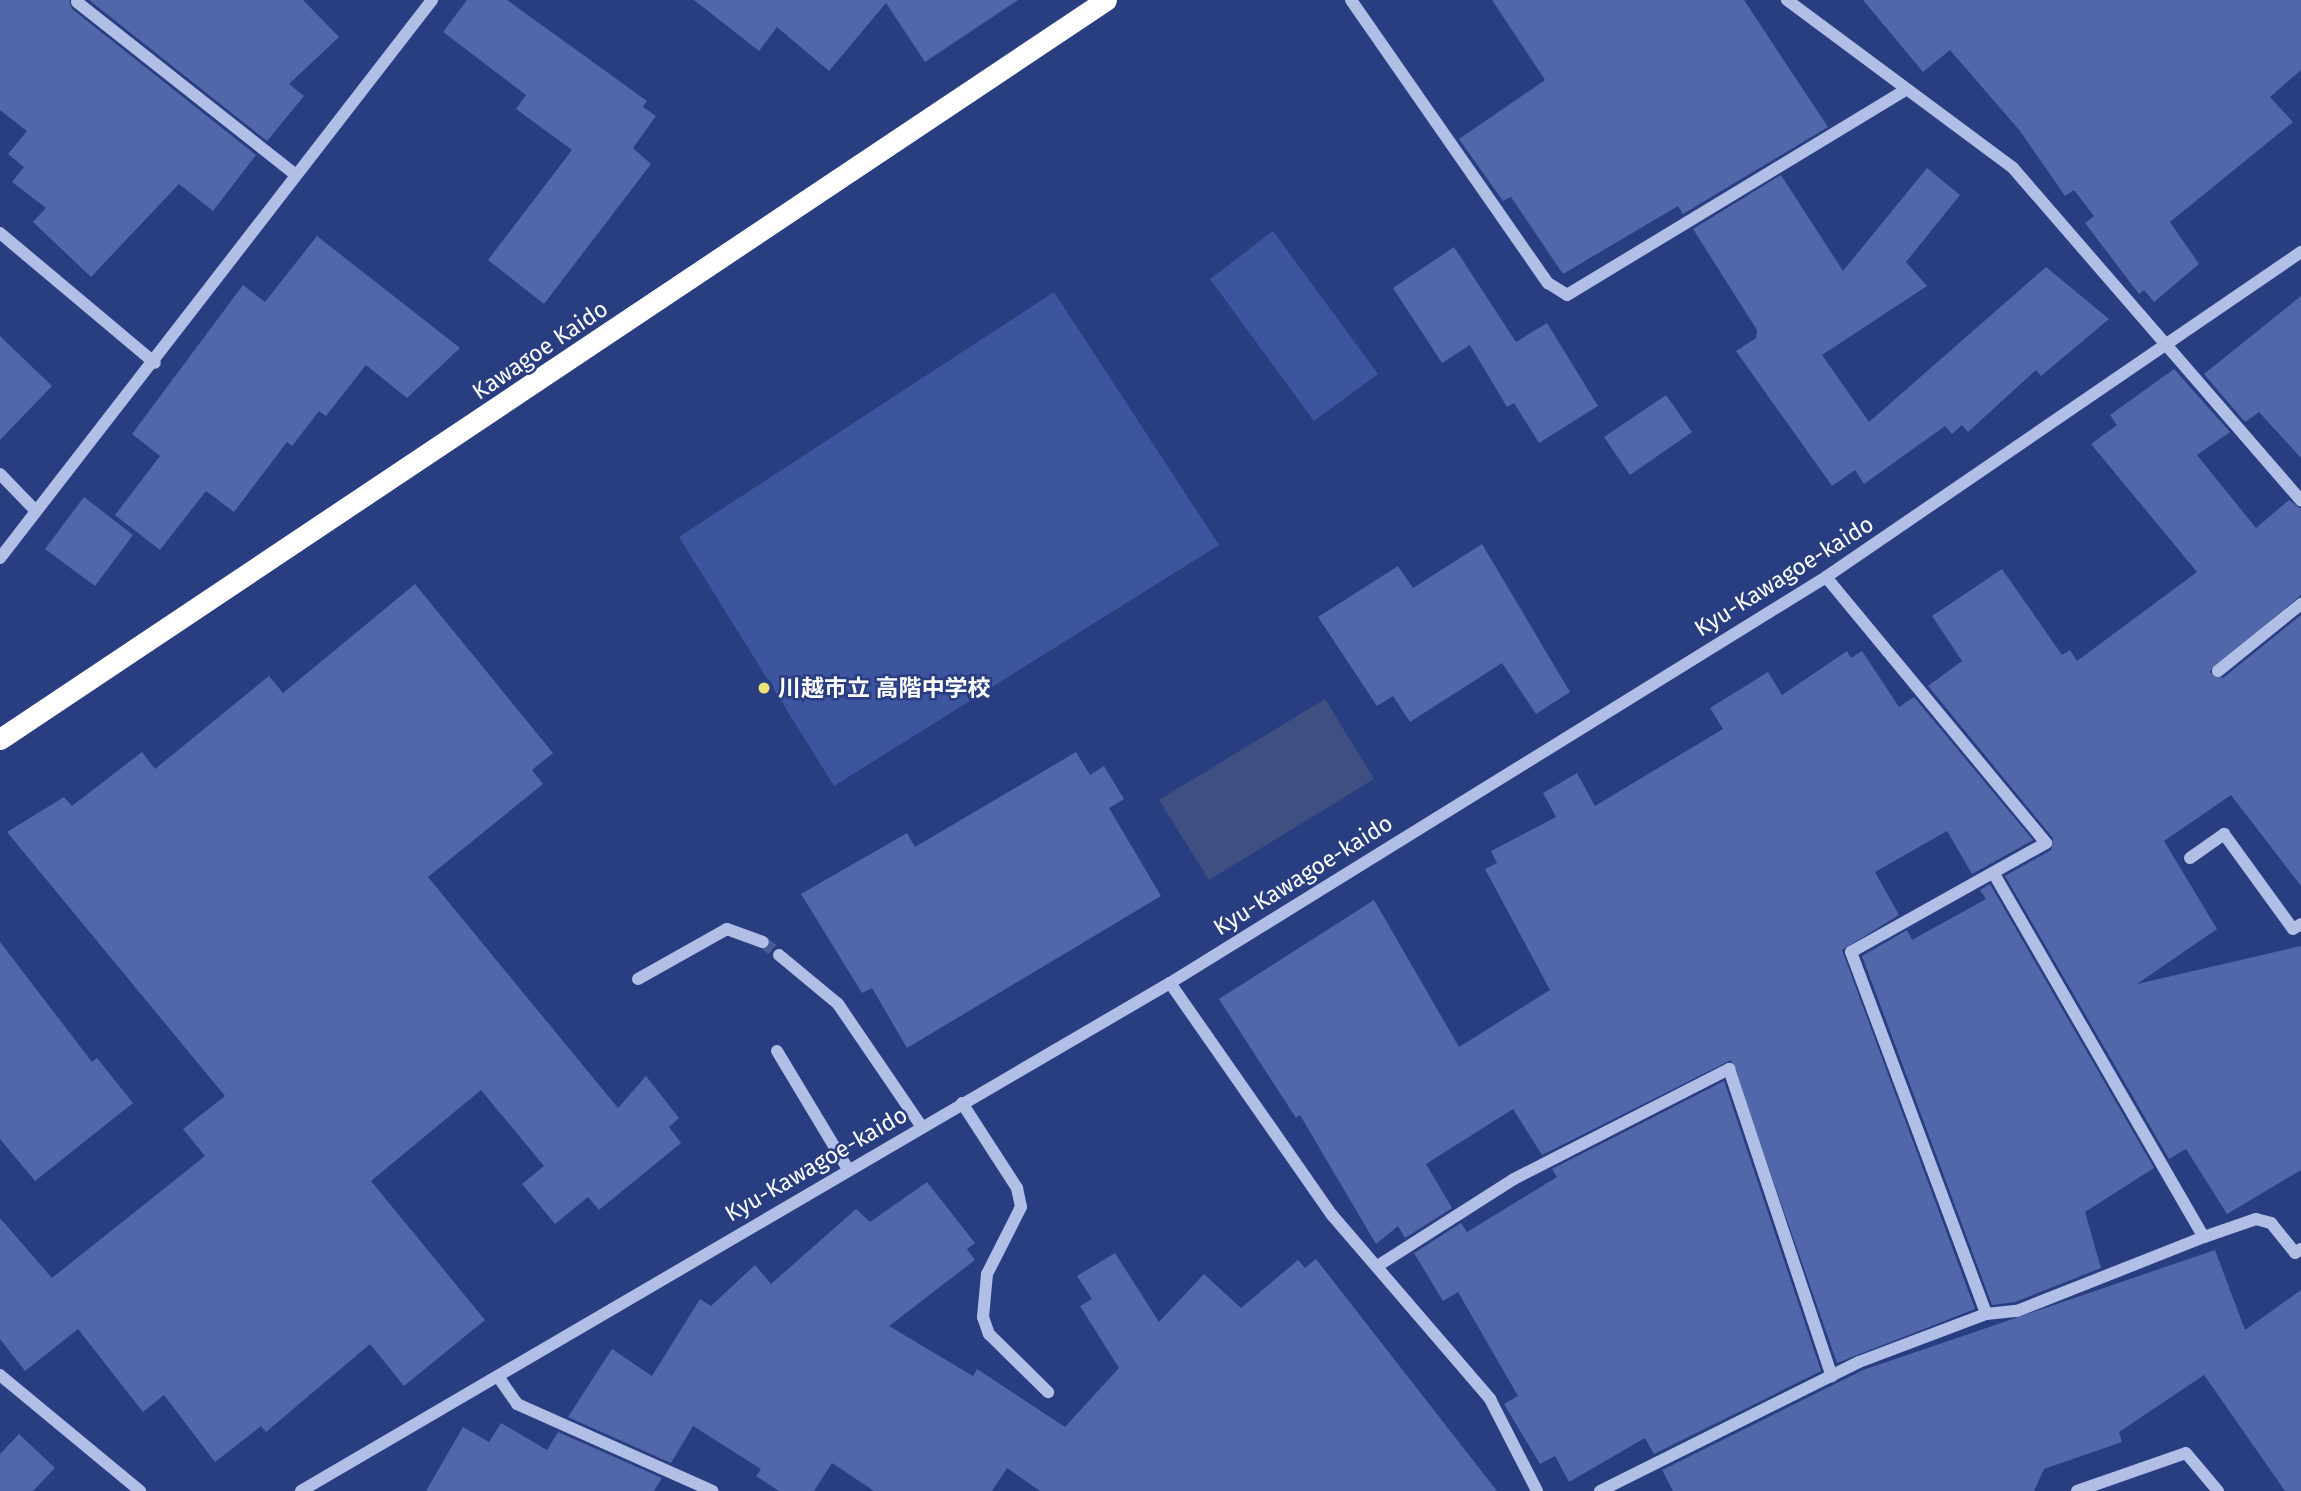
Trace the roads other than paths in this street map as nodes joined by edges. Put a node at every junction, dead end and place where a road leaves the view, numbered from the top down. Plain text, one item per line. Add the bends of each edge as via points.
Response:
1 (432, 0) edge
2 (1105, 0) edge
3 (1351, 0) edge
4 (1787, 0) edge
5 (77, 2) dead end
6 (1905, 90) junction
7 (296, 175) junction
8 (0, 233) edge
9 (2301, 252) edge
10 (2164, 346) junction
11 (155, 363) junction
12 (0, 474) edge
13 (2301, 500) edge
14 (35, 510) junction
15 (0, 558) edge
16 (1826, 578) junction
17 (2301, 604) edge
18 (2218, 671) dead end
19 (2, 734) edge
20 (2190, 858) dead end
21 (1994, 874) junction
22 (2301, 923) edge
23 (763, 942) tunnel mouth
24 (779, 955) tunnel mouth
25 (638, 979) dead end
26 (1170, 983) junction
27 (776, 1051) dead end
28 (962, 1103) junction
29 (922, 1127) junction
30 (848, 1169) junction
31 (2204, 1237) junction
32 (2299, 1255) edge
33 (1379, 1265) junction
34 (1986, 1314) junction
35 (0, 1375) edge
36 (1832, 1376) junction
37 (499, 1378) junction
38 (1048, 1392) dead end
39 (140, 1491) edge
40 (301, 1491) edge
41 (712, 1491) edge
42 (1537, 1491) edge
43 (1600, 1491) edge
44 (2077, 1491) edge
45 (2218, 1491) edge

1 - 7 street
2 - 19 highway, Kawagoe Kaido
3 - 6 street via 1548,284 1566,295
4 - 6 street
5 - 7 street
6 - 10 street via 2013,168
7 - 11 street
8 - 11 street
9 - 10 street, Kyu-Kawagoe-kaido
10 - 13 street
10 - 16 street, Kyu-Kawagoe-kaido
11 - 14 street
12 - 14 street
14 - 15 street
16 - 21 street via 2046,843
16 - 26 street, Kyu-Kawagoe-kaido
17 - 18 street
20 - 22 street via 2224,834 2292,929
21 - 31 street
21 - 34 street via 1851,953
23 - 25 street via 727,929
24 - 29 street via 838,1004
26 - 28 street, Kyu-Kawagoe-kaido
26 - 33 street via 1332,1215
27 - 30 street
28 - 29 street, Kyu-Kawagoe-kaido
28 - 38 street via 1017,1188 1021,1207 987,1274 983,1317 989,1334
29 - 30 street, Kyu-Kawagoe-kaido
30 - 37 street, Kyu-Kawagoe-kaido
31 - 32 street via 2256,1219 2271,1223
31 - 34 street via 2017,1311
33 - 36 street via 1514,1179 1729,1069
33 - 42 street via 1490,1399
34 - 36 street
35 - 39 street
36 - 43 street
37 - 40 street, Kyu-Kawagoe-kaido
37 - 41 street via 517,1404
44 - 45 street via 2186,1453

